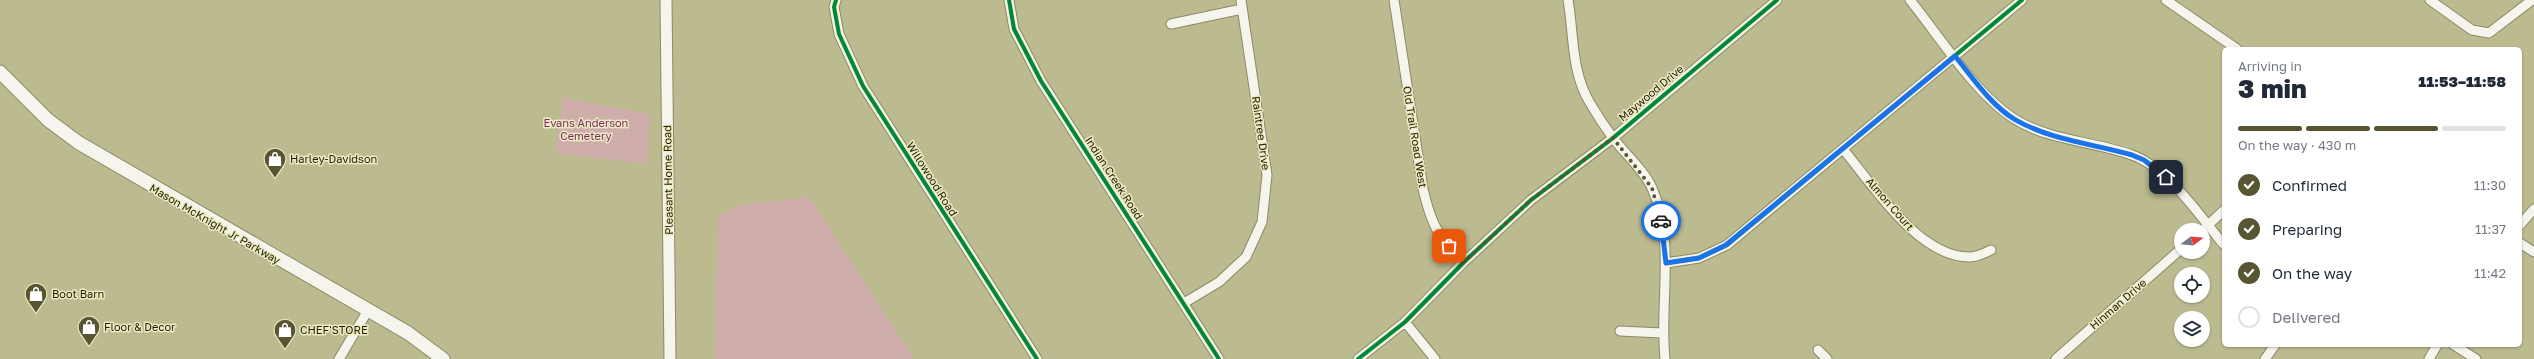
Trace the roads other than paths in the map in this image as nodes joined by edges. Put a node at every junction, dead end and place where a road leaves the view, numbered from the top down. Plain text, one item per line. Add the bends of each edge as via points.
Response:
1 (666, 0) edge
2 (836, 0) edge
3 (1009, 0) edge
4 (1394, 0) edge
5 (1568, 0) edge
6 (1776, 0) edge
7 (1910, 0) edge
8 (2022, 0) edge
9 (2166, 0) edge
10 (2430, 0) edge
11 (2532, 0) edge
12 (1242, 4) edge
13 (1171, 24) dead end
14 (2234, 47) edge
15 (1955, 56) junction
16 (0, 72) edge
17 (1613, 138) junction
18 (1843, 149) junction
19 (2534, 209) edge
20 (2222, 212) edge
21 (2201, 223) edge
22 (2210, 223) edge
23 (2522, 223) edge
24 (2210, 232) edge
25 (2222, 243) edge
26 (2522, 243) edge
27 (1991, 250) dead end
28 (2534, 252) edge
29 (2174, 255) edge
30 (1464, 262) junction
31 (1666, 263) junction
32 (1184, 303) junction
33 (367, 312) junction
34 (1405, 322) junction
35 (1620, 331) dead end
36 (1662, 333) junction
37 (2274, 347) edge
38 (2436, 347) edge
39 (2457, 347) edge
40 (1818, 350) dead end
41 (340, 359) edge
42 (443, 359) edge
43 (670, 359) edge
44 (1037, 359) edge
45 (1219, 359) edge
46 (1358, 359) edge
47 (1435, 359) edge
48 (1665, 359) edge
49 (1827, 359) edge
50 (2056, 359) edge
51 (2265, 359) edge
52 (2429, 359) edge
53 (2476, 359) edge

1 - 43 street, Pleasant Home Road
2 - 44 street, Willowood Road via 834,7 839,34 863,86
3 - 32 street, Indian Creek Road via 1014,29 1041,81
4 - 30 street, Old Trail Road West via 1421,182 1430,219 1442,238
5 - 17 street via 1579,78 1589,102
6 - 17 street, Maywood Drive
7 - 15 street
8 - 15 street
9 - 14 street
10 - 11 street via 2472,30 2489,33
12 - 13 street
12 - 32 street, Raintree Drive via 1267,175 1262,222 1246,257 1219,282
15 - 18 street
15 - 21 street via 1982,90 2014,119 2045,132 2144,160 2166,177
16 - 33 main road, Mason McKnight Jr Parkway via 48,120 79,143
17 - 30 street, Maywood Drive via 1531,200
17 - 31 street via 1652,188 1662,223
18 - 27 street, Almon Court via 1905,222 1932,245 1960,256 1972,257
18 - 31 street via 1726,245 1699,258
19 - 23 street
20 - 22 street
24 - 25 street
26 - 28 street
29 - 50 street, Hinman Drive
30 - 34 street, Maywood Drive
31 - 36 street
32 - 45 street, Indian Creek Road
33 - 41 street
33 - 42 main road, Mason McKnight Jr Parkway via 408,333
34 - 46 street, Maywood Drive
34 - 47 street
35 - 36 street
36 - 48 street
37 - 51 street
38 - 52 street
39 - 53 street
40 - 49 street

